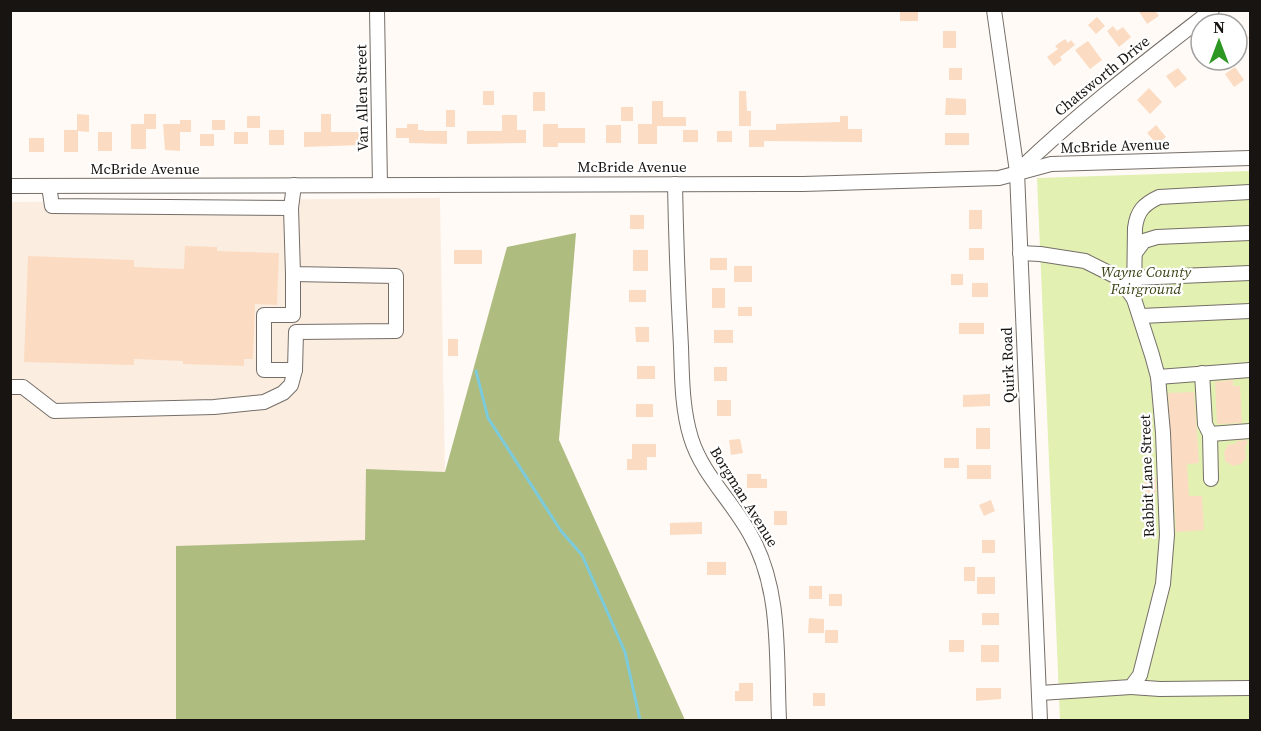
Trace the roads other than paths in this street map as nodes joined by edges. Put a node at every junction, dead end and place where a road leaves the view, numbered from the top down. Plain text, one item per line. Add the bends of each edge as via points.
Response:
1 (377, 10) edge
2 (994, 10) edge
3 (1212, 10) edge
4 (1251, 158) edge
5 (1017, 172) junction
6 (675, 184) junction
7 (294, 185) junction
8 (380, 185) junction
9 (10, 186) edge
10 (50, 186) junction
11 (1251, 192) edge
12 (291, 208) junction
13 (1251, 233) edge
14 (1134, 253) junction
15 (1020, 254) junction
16 (1251, 273) edge
17 (293, 274) junction
18 (1134, 278) junction
19 (1134, 299) junction
20 (1251, 312) edge
21 (1141, 316) junction
22 (296, 370) junction
23 (1251, 370) edge
24 (1202, 373) junction
25 (1158, 377) junction
26 (10, 387) edge
27 (1251, 430) edge
28 (1210, 434) junction
29 (1211, 479) dead end
30 (1131, 687) junction
31 (1251, 688) edge
32 (1040, 693) junction
33 (779, 720) edge
34 (1040, 720) edge

1 - 8 street, Van Allen Street
2 - 5 street, Quirk Road
3 - 5 street, Chatsworth Drive via 1128,75
4 - 5 street, McBride Avenue via 1051,164
5 - 6 street, McBride Avenue via 999,178
5 - 15 street, Quirk Road
6 - 8 street, McBride Avenue
6 - 33 street, Borgman Avenue via 685,418 701,462 751,534 766,567 773,601
7 - 8 street, McBride Avenue
7 - 10 street, McBride Avenue
7 - 12 street
9 - 10 street, McBride Avenue
10 - 12 street via 52,206
11 - 14 street via 1176,195 1150,201 1136,218
12 - 17 street
13 - 14 street via 1158,237 1144,242
14 - 18 street
15 - 19 street, Rabbit Lane Street via 1094,264 1116,276
15 - 32 street, Quirk Road
16 - 18 street
17 - 22 street via 293,315 264,315 264,370
17 - 22 street via 396,276 396,331 296,332
18 - 19 street
19 - 21 street, Rabbit Lane Street
20 - 21 street
21 - 25 street, Rabbit Lane Street
22 - 26 street via 291,385 264,402 214,407 54,411 24,387
23 - 24 street
24 - 25 street
24 - 28 street via 1205,424
25 - 30 street, Rabbit Lane Street via 1166,497 1164,574 1140,675
27 - 28 street
28 - 29 street
30 - 31 street
30 - 32 street
32 - 34 street, Quirk Road

